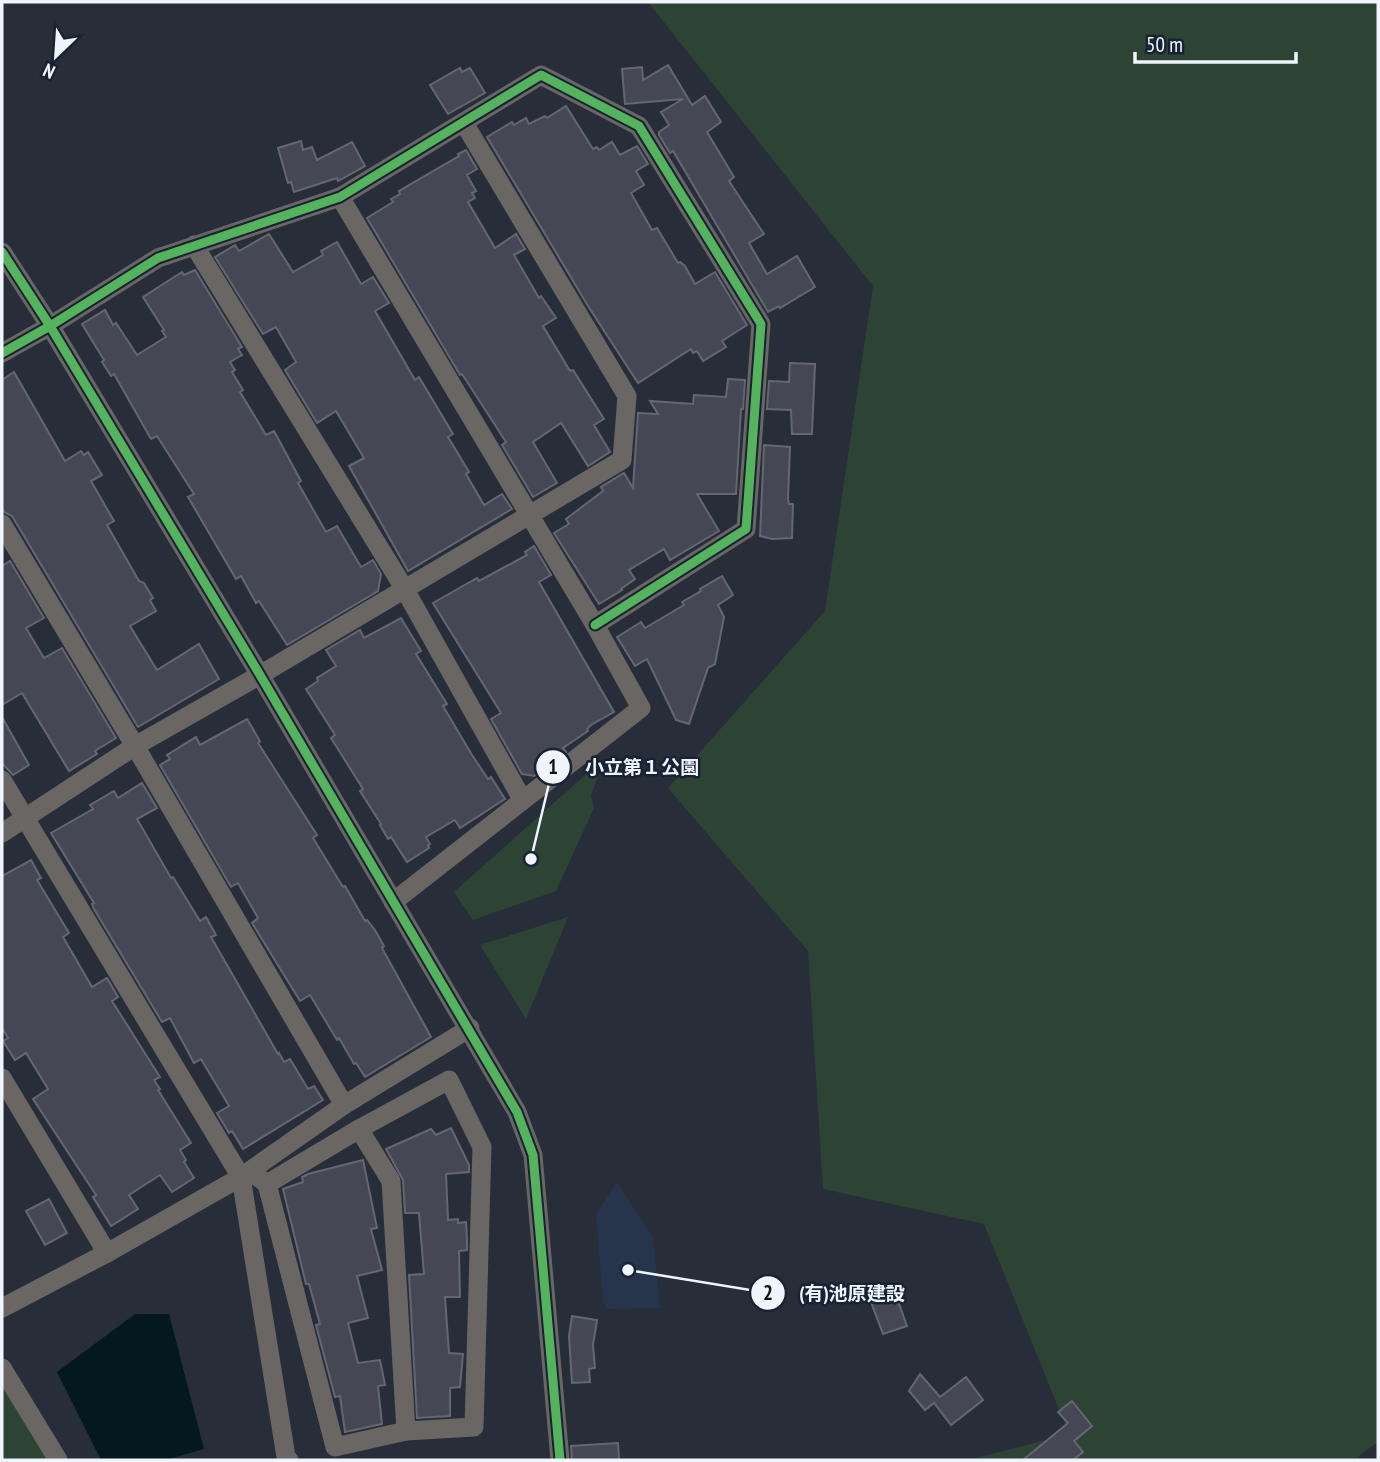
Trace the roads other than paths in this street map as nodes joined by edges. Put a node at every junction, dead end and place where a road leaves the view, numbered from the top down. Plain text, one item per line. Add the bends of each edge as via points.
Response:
1 (464, 123) junction
2 (340, 197) junction
3 (194, 245) junction
4 (2, 253) edge
5 (50, 326) junction
6 (2, 354) edge
7 (528, 516) junction
8 (2, 524) edge
9 (404, 588) junction
10 (594, 625) junction
11 (260, 675) junction
12 (135, 746) junction
13 (2, 779) edge
14 (522, 799) junction
15 (25, 818) junction
16 (2, 833) edge
17 (393, 902) junction
18 (470, 1028) junction
19 (2, 1077) edge
20 (344, 1105) junction
21 (359, 1129) junction
22 (246, 1174) junction
23 (267, 1184) junction
24 (107, 1253) junction
25 (2, 1308) edge
26 (2, 1368) edge
27 (406, 1431) junction
28 (58, 1460) edge
29 (289, 1460) edge
30 (560, 1460) edge

1 - 2 street
1 - 7 street via 627,396 622,460
1 - 10 street via 541,75 639,126 761,324 746,529
2 - 3 street
2 - 7 street
3 - 5 street via 158,258
3 - 9 street
4 - 5 street
5 - 6 street
5 - 11 street
7 - 9 street
7 - 10 street
8 - 12 street
9 - 11 street
9 - 14 street
10 - 14 street via 641,708
11 - 12 street
11 - 17 street
12 - 15 street
12 - 20 street
13 - 15 street
14 - 17 street
15 - 16 street
15 - 22 street
17 - 18 street
18 - 20 street
18 - 30 street via 517,1112 533,1154
19 - 24 street
20 - 22 street
21 - 23 street
21 - 27 street via 391,1181
21 - 27 street via 449,1080 482,1147 474,1427
22 - 23 street
22 - 24 street
22 - 29 street
23 - 27 street via 335,1447
24 - 25 street
26 - 28 street

